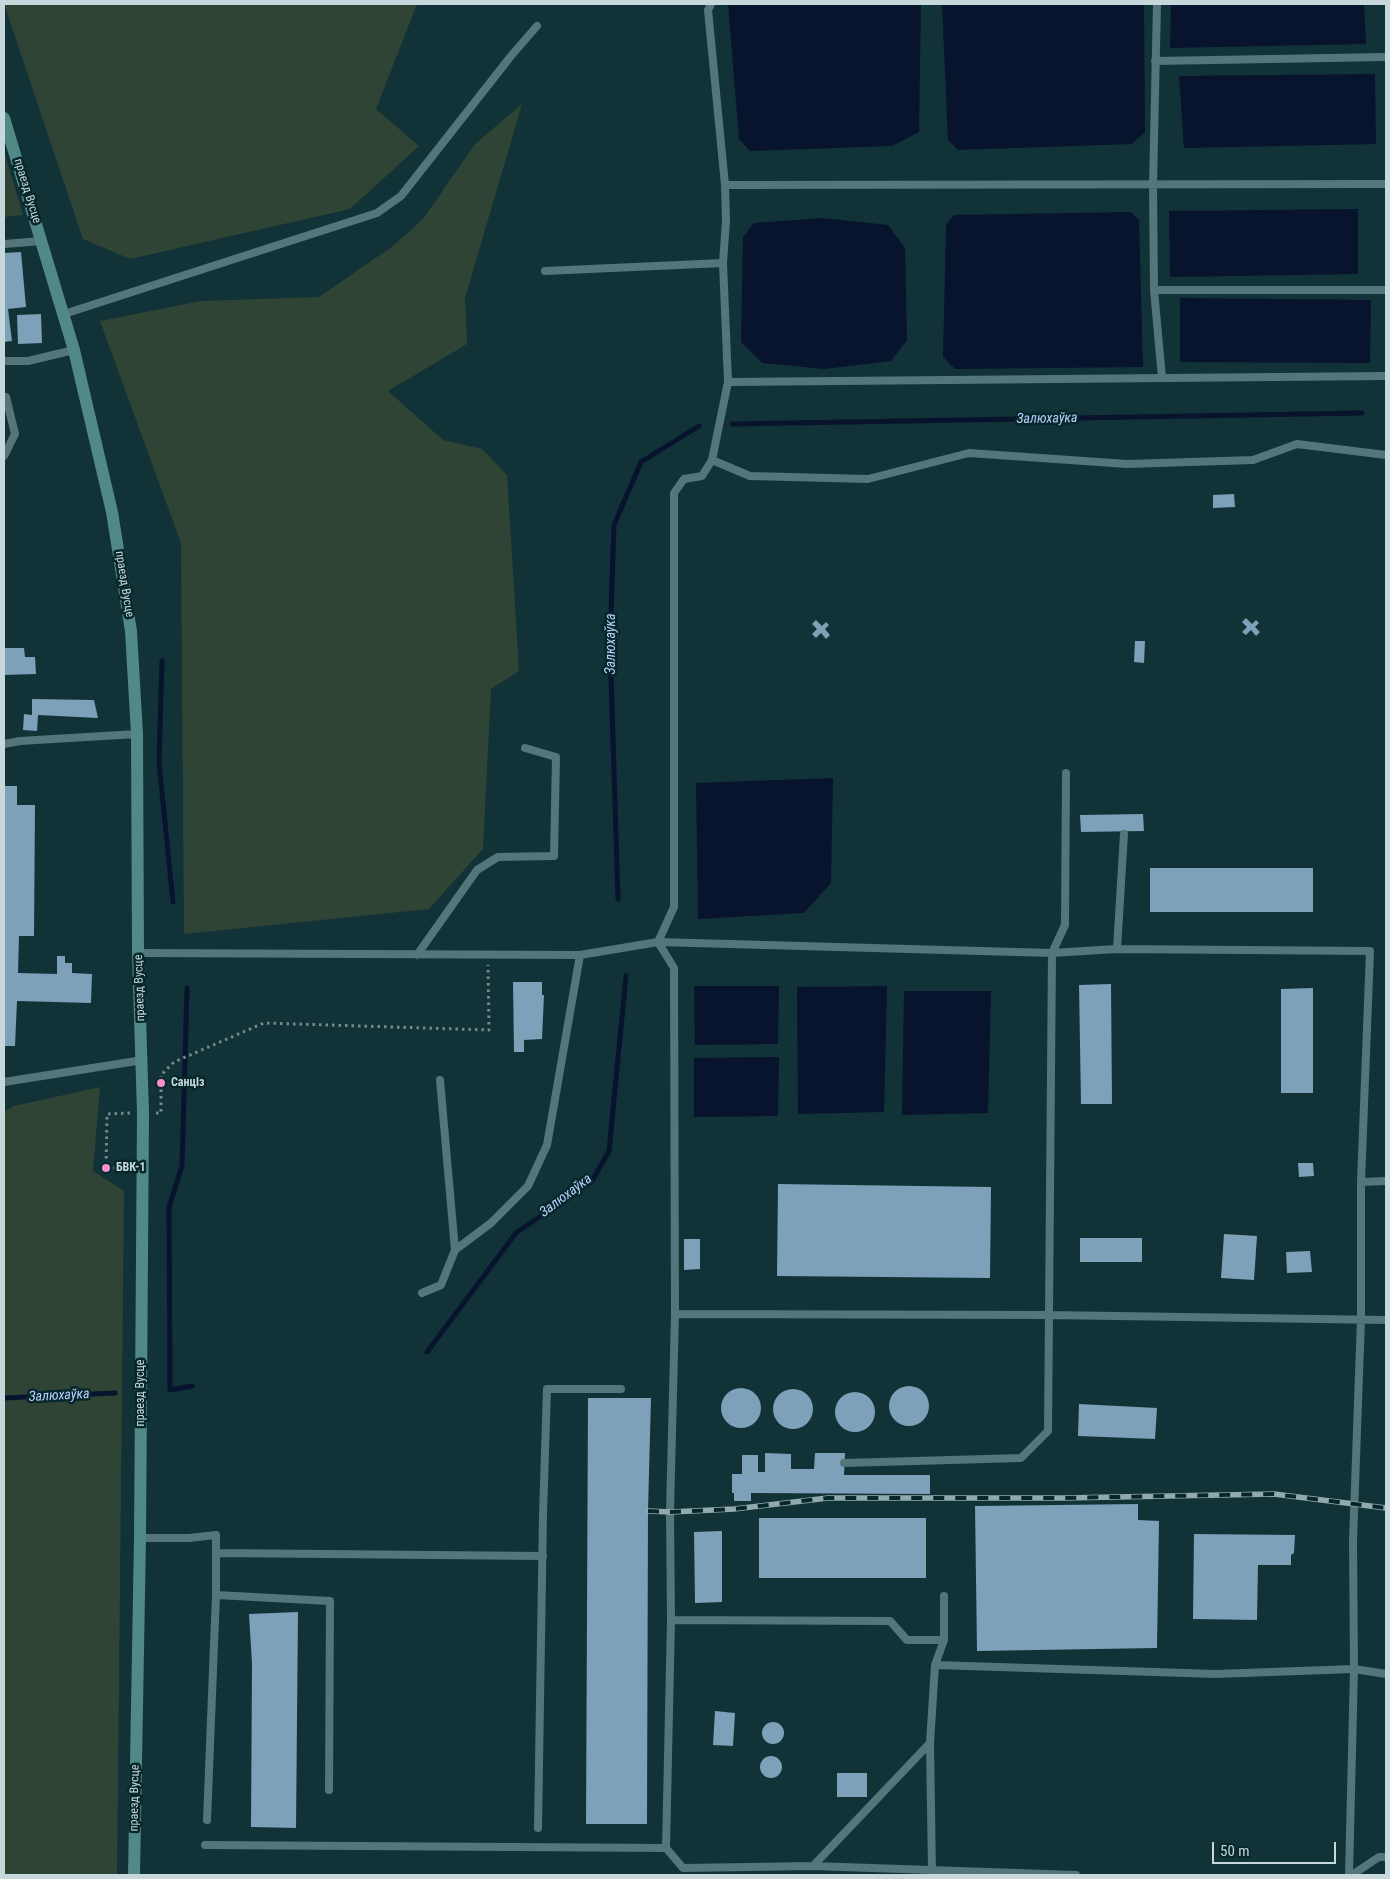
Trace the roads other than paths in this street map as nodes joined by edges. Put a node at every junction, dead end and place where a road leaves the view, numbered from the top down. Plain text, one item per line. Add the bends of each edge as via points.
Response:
1 (711, 4) edge
2 (1156, 4) edge
3 (537, 26) dead end
4 (1386, 56) edge
5 (1156, 61) junction
6 (4, 118) edge
7 (1386, 184) edge
8 (725, 185) junction
9 (1153, 185) junction
10 (42, 241) junction
11 (4, 244) edge
12 (723, 263) junction
13 (545, 271) dead end
14 (1154, 290) junction
15 (1386, 290) edge
16 (64, 314) junction
17 (74, 350) junction
18 (4, 361) edge
19 (1386, 376) edge
20 (1162, 378) junction
21 (728, 382) junction
22 (4, 397) edge
23 (1386, 455) edge
24 (4, 456) edge
25 (712, 460) junction
26 (137, 734) junction
27 (4, 744) edge
28 (525, 748) dead end
29 (1066, 773) dead end
30 (1124, 834) dead end
31 (658, 942) junction
32 (1117, 949) junction
33 (138, 953) junction
34 (1052, 953) junction
35 (418, 954) junction
36 (580, 955) junction
37 (143, 1060) junction
38 (440, 1080) dead end
39 (4, 1082) edge
40 (1386, 1181) edge
41 (1361, 1182) junction
42 (455, 1250) junction
43 (422, 1293) dead end
44 (675, 1314) junction
45 (1049, 1315) junction
46 (1361, 1319) junction
47 (1386, 1320) edge
48 (621, 1389) dead end
49 (844, 1463) dead end
50 (140, 1538) junction
51 (217, 1553) junction
52 (543, 1556) junction
53 (216, 1595) junction
54 (944, 1596) dead end
55 (671, 1620) junction
56 (944, 1640) junction
57 (935, 1665) junction
58 (1354, 1669) junction
59 (1386, 1674) edge
60 (930, 1744) junction
61 (329, 1790) dead end
62 (207, 1820) dead end
63 (538, 1828) dead end
64 (205, 1845) dead end
65 (666, 1848) junction
66 (1386, 1858) edge
67 (812, 1866) junction
68 (932, 1873) edge
69 (134, 1875) edge
70 (1076, 1875) edge
71 (1350, 1875) edge

1 - 8 lane via 708,10
2 - 5 lane
3 - 16 lane via 401,196 377,213
4 - 5 lane
5 - 9 lane
6 - 10 street, праезд Вусце
7 - 9 lane
8 - 9 lane
8 - 12 lane
9 - 14 lane
10 - 11 lane
10 - 16 street, праезд Вусце
12 - 13 lane
12 - 21 lane
14 - 15 lane
14 - 20 lane
16 - 17 street, праезд Вусце
17 - 18 lane via 28,361
17 - 26 street, праезд Вусце via 115,530 131,631
19 - 20 lane
20 - 21 lane
21 - 25 lane
22 - 24 lane via 15,434
23 - 25 lane via 1297,444 1253,460 1127,464 969,453 868,479 750,476
25 - 31 lane via 702,476 684,479 674,493 674,907
26 - 27 lane
26 - 33 street, праезд Вусце
28 - 35 lane via 556,757 554,856 498,857 477,870
29 - 34 lane via 1064,925
30 - 32 lane
31 - 34 lane
31 - 36 lane
31 - 44 lane via 674,968
32 - 34 lane
32 - 41 lane via 1370,950
33 - 35 lane
33 - 37 street, праезд Вусце
34 - 45 lane
35 - 36 lane
36 - 42 lane via 547,1145 528,1186 491,1223
37 - 39 lane
37 - 50 street, праезд Вусце
38 - 42 lane
40 - 41 lane
41 - 46 lane
42 - 43 lane via 441,1285
44 - 45 lane
44 - 55 lane
45 - 46 lane
45 - 49 lane via 1048,1431 1021,1458
46 - 47 lane
46 - 58 lane via 1353,1541
48 - 52 lane via 547,1389
50 - 51 lane via 216,1535
50 - 69 street, праезд Вусце
51 - 52 lane
51 - 53 lane
52 - 63 lane
53 - 61 lane via 330,1601
53 - 62 lane
54 - 56 lane
55 - 56 lane via 890,1621 907,1640
55 - 65 lane
56 - 57 lane
57 - 58 lane via 1216,1674
57 - 60 lane
58 - 59 lane
58 - 71 lane
60 - 67 lane
60 - 68 lane
64 - 65 lane
65 - 67 lane via 683,1868
66 - 71 lane via 1379,1857
67 - 68 lane
68 - 70 lane

